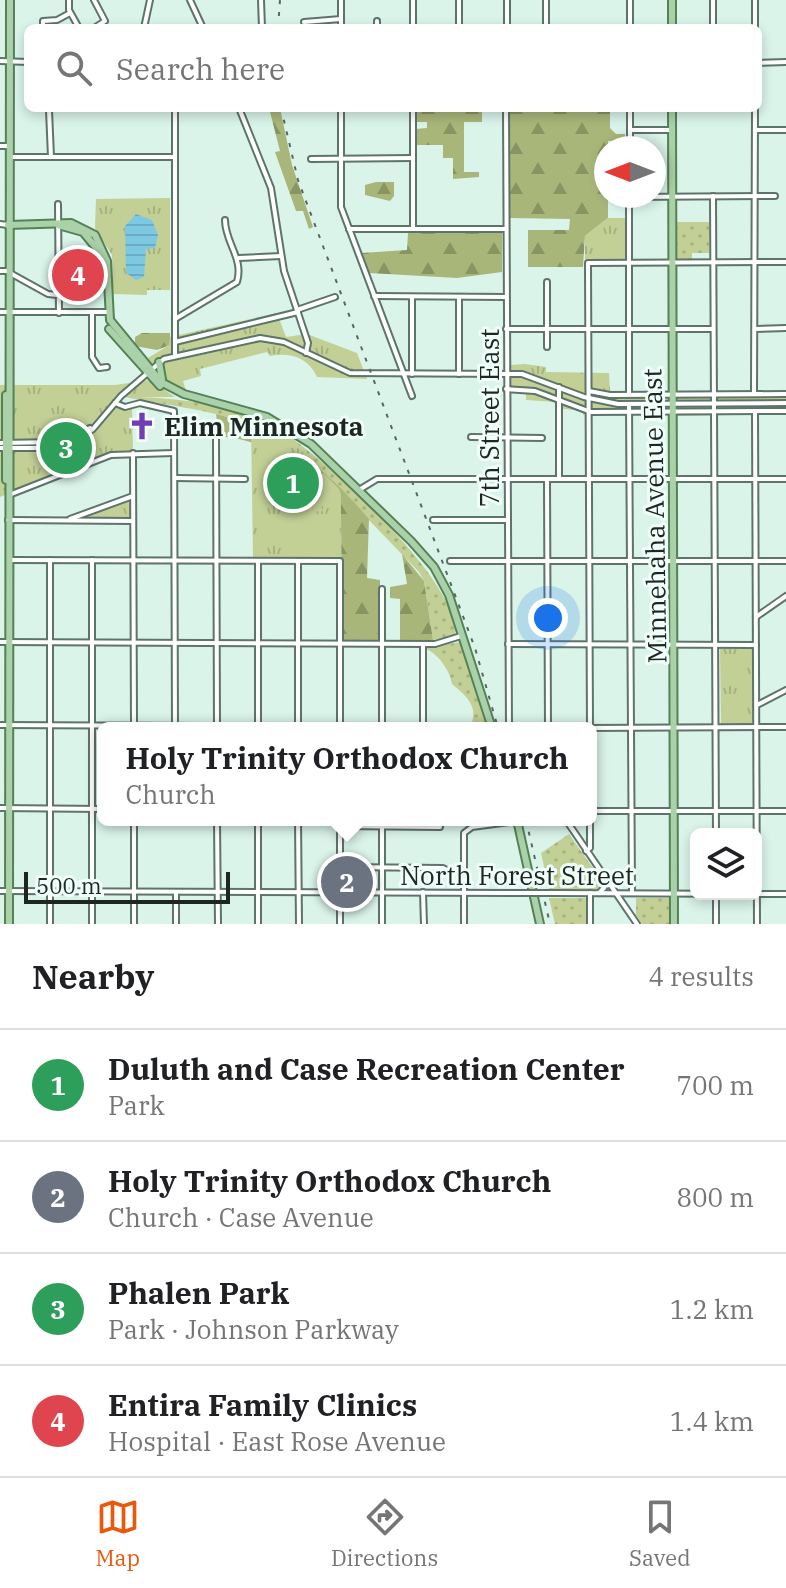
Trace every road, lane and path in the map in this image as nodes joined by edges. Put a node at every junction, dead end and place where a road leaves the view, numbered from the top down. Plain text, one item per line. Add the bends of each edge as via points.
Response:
1 (10, 0) edge
2 (69, 0) edge
3 (94, 0) edge
4 (150, 0) edge
5 (190, 0) edge
6 (261, 0) edge
7 (341, 0) edge
8 (413, 0) edge
9 (459, 0) edge
10 (507, 0) edge
11 (546, 0) edge
12 (630, 0) edge
13 (672, 0) edge
14 (713, 0) edge
15 (755, 0) edge
16 (70, 13) junction
17 (341, 19) junction
18 (304, 22) dead end
19 (43, 24) edge
20 (77, 24) edge
21 (100, 24) edge
22 (145, 24) edge
23 (201, 24) edge
24 (262, 24) edge
25 (341, 24) edge
26 (413, 24) edge
27 (459, 24) edge
28 (507, 24) edge
29 (546, 24) edge
30 (630, 24) edge
31 (672, 24) edge
32 (713, 24) edge
33 (755, 24) edge
34 (0, 61) edge
35 (10, 61) junction
36 (24, 62) edge
37 (786, 62) edge
38 (762, 63) edge
39 (49, 112) edge
40 (175, 112) edge
41 (241, 112) edge
42 (341, 112) edge
43 (413, 112) edge
44 (506, 112) edge
45 (630, 112) edge
46 (672, 112) edge
47 (755, 112) edge
48 (630, 130) junction
49 (672, 130) junction
50 (755, 130) junction
51 (786, 130) edge
52 (630, 136) edge
53 (0, 146) edge
54 (9, 146) junction
55 (9, 157) junction
56 (51, 157) junction
57 (175, 157) junction
58 (341, 158) junction
59 (413, 158) junction
60 (311, 159) dead end
61 (713, 196) junction
62 (755, 196) junction
63 (775, 196) dead end
64 (666, 197) edge
65 (672, 197) junction
66 (58, 204) dead end
67 (629, 208) edge
68 (225, 220) dead end
69 (4, 224) edge
70 (58, 225) junction
71 (349, 229) junction
72 (413, 229) junction
73 (506, 229) junction
74 (281, 256) junction
75 (238, 259) junction
76 (755, 262) junction
77 (786, 262) edge
78 (630, 263) junction
79 (672, 263) junction
80 (713, 263) junction
81 (0, 271) edge
82 (9, 272) junction
83 (23, 280) junction
84 (547, 282) dead end
85 (9, 285) junction
86 (57, 295) junction
87 (374, 296) junction
88 (412, 296) junction
89 (459, 296) junction
90 (335, 297) dead end
91 (506, 297) junction
92 (297, 311) junction
93 (0, 312) edge
94 (106, 312) junction
95 (9, 313) junction
96 (59, 313) junction
97 (92, 313) junction
98 (175, 319) junction
99 (786, 328) edge
100 (506, 329) junction
101 (713, 329) junction
102 (755, 329) junction
103 (547, 330) junction
104 (587, 330) junction
105 (629, 330) junction
106 (672, 330) junction
107 (175, 342) junction
108 (547, 347) dead end
109 (306, 353) junction
110 (175, 354) junction
111 (159, 362) junction
112 (107, 367) dead end
113 (148, 372) junction
114 (403, 374) junction
115 (412, 374) junction
116 (459, 374) junction
117 (506, 374) junction
118 (559, 387) junction
119 (506, 389) junction
120 (588, 390) junction
121 (181, 392) junction
122 (754, 394) junction
123 (786, 394) edge
124 (629, 395) junction
125 (672, 395) junction
126 (714, 395) junction
127 (412, 396) dead end
128 (588, 398) junction
129 (559, 399) junction
130 (115, 403) junction
131 (786, 403) edge
132 (629, 404) junction
133 (672, 404) junction
134 (714, 404) junction
135 (588, 410) junction
136 (786, 411) edge
137 (629, 412) junction
138 (755, 412) junction
139 (672, 413) junction
140 (714, 413) junction
141 (216, 437) dead end
142 (471, 437) dead end
143 (507, 438) junction
144 (542, 438) dead end
145 (5, 445) edge
146 (133, 453) junction
147 (174, 453) junction
148 (175, 478) junction
149 (216, 478) junction
150 (245, 479) dead end
151 (507, 479) junction
152 (547, 479) junction
153 (559, 479) junction
154 (589, 479) junction
155 (630, 479) junction
156 (673, 479) junction
157 (714, 479) junction
158 (755, 479) junction
159 (786, 479) edge
160 (358, 491) junction
161 (9, 495) junction
162 (133, 496) junction
163 (8, 520) junction
164 (433, 520) dead end
165 (507, 520) junction
166 (68, 521) junction
167 (133, 521) junction
168 (5, 560) edge
169 (50, 560) junction
170 (92, 560) junction
171 (133, 561) junction
172 (175, 561) junction
173 (217, 561) junction
174 (258, 561) junction
175 (298, 561) junction
176 (450, 561) dead end
177 (756, 561) junction
178 (786, 561) edge
179 (507, 562) junction
180 (548, 562) junction
181 (589, 562) junction
182 (631, 562) junction
183 (674, 562) junction
184 (715, 562) junction
185 (382, 589) dead end
186 (786, 596) edge
187 (756, 617) junction
188 (462, 635) junction
189 (0, 642) edge
190 (9, 642) junction
191 (50, 643) junction
192 (92, 643) junction
193 (134, 643) junction
194 (175, 643) junction
195 (217, 643) junction
196 (258, 643) junction
197 (298, 644) junction
198 (340, 644) junction
199 (382, 644) junction
200 (423, 644) junction
201 (508, 644) junction
202 (548, 644) junction
203 (590, 645) junction
204 (631, 645) junction
205 (675, 645) junction
206 (716, 645) junction
207 (756, 645) junction
208 (786, 690) edge
209 (757, 705) junction
210 (134, 722) edge
211 (175, 722) edge
212 (217, 722) edge
213 (258, 722) edge
214 (298, 722) edge
215 (340, 722) edge
216 (382, 722) edge
217 (423, 722) edge
218 (491, 722) edge
219 (509, 722) edge
220 (548, 722) edge
221 (588, 722) edge
222 (0, 725) edge
223 (9, 725) junction
224 (51, 725) junction
225 (92, 725) junction
226 (97, 725) edge
227 (757, 727) junction
228 (786, 727) edge
229 (597, 728) edge
230 (631, 728) junction
231 (676, 728) junction
232 (716, 728) junction
233 (0, 808) edge
234 (9, 808) junction
235 (50, 808) junction
236 (92, 809) junction
237 (97, 809) edge
238 (597, 811) edge
239 (632, 811) junction
240 (716, 811) junction
241 (757, 811) junction
242 (786, 811) edge
243 (675, 812) junction
244 (134, 826) edge
245 (217, 826) edge
246 (258, 826) edge
247 (298, 826) edge
248 (340, 826) edge
249 (382, 826) edge
250 (426, 826) edge
251 (486, 826) edge
252 (518, 826) edge
253 (570, 826) edge
254 (590, 826) edge
255 (440, 827) dead end
256 (716, 828) edge
257 (757, 828) edge
258 (586, 851) junction
259 (340, 867) junction
260 (382, 867) junction
261 (449, 871) dead end
262 (603, 874) junction
263 (0, 891) edge
264 (9, 891) junction
265 (50, 891) junction
266 (92, 891) junction
267 (134, 892) junction
268 (176, 892) junction
269 (218, 892) junction
270 (258, 892) junction
271 (299, 892) junction
272 (340, 892) junction
273 (382, 892) junction
274 (423, 892) junction
275 (464, 893) junction
276 (590, 893) junction
277 (599, 893) junction
278 (632, 893) junction
279 (616, 894) junction
280 (675, 894) junction
281 (690, 894) edge
282 (762, 894) edge
283 (786, 894) edge
284 (716, 900) edge
285 (757, 900) edge
286 (9, 924) edge
287 (50, 924) edge
288 (92, 924) edge
289 (134, 924) edge
290 (176, 924) edge
291 (218, 924) edge
292 (258, 924) edge
293 (299, 924) edge
294 (340, 924) edge
295 (382, 924) edge
296 (424, 924) edge
297 (464, 924) edge
298 (542, 924) edge
299 (590, 924) edge
300 (637, 924) edge
301 (674, 924) edge
302 (716, 924) edge
303 (757, 924) edge

1 - 35 main road
2 - 16 street
3 - 21 street via 105,21
4 - 22 street
5 - 23 street
6 - 24 street
7 - 17 street
8 - 26 street
9 - 27 street
10 - 28 street
11 - 29 street
12 - 30 street
13 - 31 main road
14 - 32 street
15 - 33 street
16 - 19 street
16 - 20 street
17 - 18 street
17 - 25 street
34 - 35 street
35 - 36 street
35 - 54 main road
37 - 38 street
39 - 56 street
40 - 57 street
41 - 74 street via 271,188
42 - 58 street
43 - 59 street
44 - 73 street, 7th Street East
45 - 48 street
46 - 49 main road, Minnehaha Avenue East
47 - 50 street
48 - 49 street
48 - 52 street
49 - 65 main road, Minnehaha Avenue East
50 - 51 street
50 - 62 street
53 - 54 street
54 - 55 main road
55 - 56 street
55 - 69 main road
56 - 57 street
57 - 98 street
58 - 59 street
58 - 60 street
58 - 71 street via 341,207
59 - 72 street
61 - 62 street
61 - 65 street
61 - 80 street
62 - 63 street
62 - 76 street
64 - 65 street
65 - 79 main road, Minnehaha Avenue East
66 - 70 street
67 - 78 street
68 - 75 street
69 - 70 main road
69 - 82 main road
70 - 86 street
70 - 94 main road via 83,232 101,253
71 - 72 street
71 - 87 street
72 - 73 street
73 - 91 street, 7th Street East
74 - 75 street
74 - 92 street
75 - 98 street via 235,285
76 - 77 street
76 - 80 street
76 - 102 street
78 - 79 street
78 - 104 street via 588,263
78 - 105 street
79 - 80 street
79 - 106 main road, Minnehaha Avenue East
80 - 101 street
81 - 82 street
82 - 83 street
82 - 85 main road
83 - 85 street
83 - 86 street
84 - 103 street
85 - 95 main road
86 - 96 street
87 - 88 street
87 - 114 street
88 - 89 street
88 - 115 street
89 - 91 street
89 - 116 street
90 - 92 street
91 - 100 street, 7th Street East
92 - 107 street
92 - 109 street
93 - 95 street
94 - 97 street
94 - 113 main road via 109,329
95 - 96 street
95 - 145 main road
96 - 97 street
97 - 112 street via 93,361 99,368
98 - 107 street
99 - 102 street
100 - 103 street
100 - 117 street, 7th Street East
101 - 106 street
101 - 126 street
102 - 122 street
103 - 104 street
103 - 108 street
104 - 105 street
104 - 120 street
105 - 106 street
105 - 124 street
106 - 125 main road, Minnehaha Avenue East
107 - 110 street
109 - 110 street via 260,338
109 - 114 street via 350,373
110 - 111 street
111 - 113 street
111 - 121 main road via 164,381
113 - 121 main road
113 - 130 street
113 - 160 main road via 178,395 271,423 313,450
114 - 115 street
114 - 127 street
115 - 116 street
116 - 117 street
117 - 118 street via 532,376
117 - 119 street, 7th Street East
118 - 128 street
118 - 129 street
119 - 129 street via 528,389
119 - 143 street, 7th Street East
120 - 124 street
120 - 128 street
121 - 160 main road via 274,420 319,450
122 - 123 street
122 - 126 street
124 - 125 street
125 - 126 street
125 - 133 main road, Minnehaha Avenue East
126 - 134 street
128 - 132 street
128 - 135 street
129 - 135 street
129 - 153 street
130 - 145 street via 86,431 64,441
130 - 147 street via 171,408
131 - 134 street
132 - 133 street
132 - 137 street
133 - 134 street
133 - 139 main road, Minnehaha Avenue East
134 - 140 street
135 - 137 street
135 - 154 street
136 - 138 street
137 - 139 street
137 - 155 street
138 - 140 street
138 - 158 street
139 - 140 street
139 - 156 main road, Minnehaha Avenue East
140 - 157 street
141 - 149 street
142 - 143 street
143 - 144 street
143 - 151 street, 7th Street East
145 - 161 main road
146 - 147 street
146 - 161 street via 111,455
146 - 162 street
147 - 148 street
148 - 149 street
148 - 172 street
149 - 150 street
149 - 173 street
151 - 152 street
151 - 160 street via 375,479
151 - 165 street, 7th Street East
152 - 153 street
152 - 180 street
153 - 154 street
154 - 155 street
154 - 181 street
155 - 156 street
155 - 182 street
156 - 157 street
156 - 183 main road, Minnehaha Avenue East
157 - 158 street
157 - 184 street
158 - 159 street
158 - 177 street
160 - 188 main road via 434,567
161 - 163 main road
162 - 166 street
162 - 167 street
163 - 166 street
163 - 168 main road
164 - 165 street
165 - 179 street, 7th Street East
166 - 167 street
167 - 171 street
168 - 169 street
168 - 190 main road
169 - 170 street
169 - 191 street
170 - 171 street
170 - 192 street
171 - 172 street
171 - 193 street
172 - 173 street
172 - 194 street
173 - 174 street
173 - 195 street
174 - 175 street
174 - 196 street
175 - 197 street
175 - 198 street via 340,561
176 - 179 street
177 - 178 street
177 - 184 street
177 - 187 street
179 - 180 street
179 - 201 street, 7th Street East
180 - 181 street
180 - 202 street
181 - 182 street
181 - 203 street
182 - 183 street
182 - 204 street
183 - 184 street
183 - 205 main road, Minnehaha Avenue East
184 - 206 street
185 - 199 street
186 - 187 street
187 - 207 street
188 - 200 street
188 - 218 main road
189 - 190 street
190 - 191 street
190 - 223 main road
191 - 192 street
191 - 224 street
192 - 193 street
192 - 225 street
193 - 194 street
193 - 210 street
194 - 195 street
194 - 211 street
195 - 196 street
195 - 212 street
196 - 197 street
196 - 213 street
197 - 198 street
197 - 214 street
198 - 199 street
198 - 215 street
199 - 200 street
199 - 216 street
200 - 217 street
201 - 202 street
201 - 219 street, 7th Street East
202 - 203 street
202 - 220 street
203 - 204 street
203 - 221 street
204 - 205 street
204 - 230 street
205 - 206 street
205 - 231 main road, Minnehaha Avenue East
206 - 207 street
206 - 232 street
207 - 209 street
208 - 209 street
209 - 227 street
222 - 223 street
223 - 224 street
223 - 234 main road
224 - 225 street
224 - 235 street
225 - 226 street
225 - 236 street
227 - 228 street
227 - 232 street
227 - 241 street
229 - 230 street
230 - 231 street
230 - 239 street
231 - 232 street
231 - 243 main road, Minnehaha Avenue East
232 - 240 street
233 - 234 street
234 - 235 street
234 - 264 main road
235 - 236 street
235 - 265 street
236 - 237 street
236 - 266 street
238 - 239 street
239 - 243 street
239 - 278 street
240 - 241 street
240 - 243 street
240 - 256 street
241 - 242 street
241 - 257 street
243 - 280 main road, Minnehaha Avenue East
244 - 267 street
245 - 269 street
246 - 270 street
247 - 271 street
248 - 259 street
249 - 260 street
250 - 255 street
251 - 275 street via 467,829 463,840
252 - 298 main road
253 - 258 street
254 - 258 street
258 - 262 street
259 - 260 street
259 - 272 street
260 - 261 street
260 - 273 street
262 - 277 street
262 - 279 street
263 - 264 street, North Forest Street
264 - 265 street, North Forest Street
264 - 286 main road
265 - 266 street, North Forest Street
265 - 287 street
266 - 267 street, North Forest Street
266 - 288 street
267 - 268 street, North Forest Street
267 - 289 street
268 - 269 street, North Forest Street
268 - 290 street
269 - 270 street, North Forest Street
269 - 291 street
270 - 271 street, North Forest Street
270 - 292 street
271 - 272 street, North Forest Street
271 - 293 street
272 - 273 street, North Forest Street
272 - 294 street
273 - 274 street, North Forest Street
273 - 295 street
274 - 275 street, North Forest Street
274 - 296 street
275 - 276 street, North Forest Street, bridge
275 - 297 street
276 - 277 street, North Forest Street
276 - 299 street
277 - 279 street, North Forest Street
278 - 279 street, North Forest Street
278 - 280 street, North Forest Street
279 - 300 street
280 - 281 street, North Forest Street
280 - 301 main road, Minnehaha Avenue East
282 - 283 street, North Forest Street
284 - 302 street
285 - 303 street

